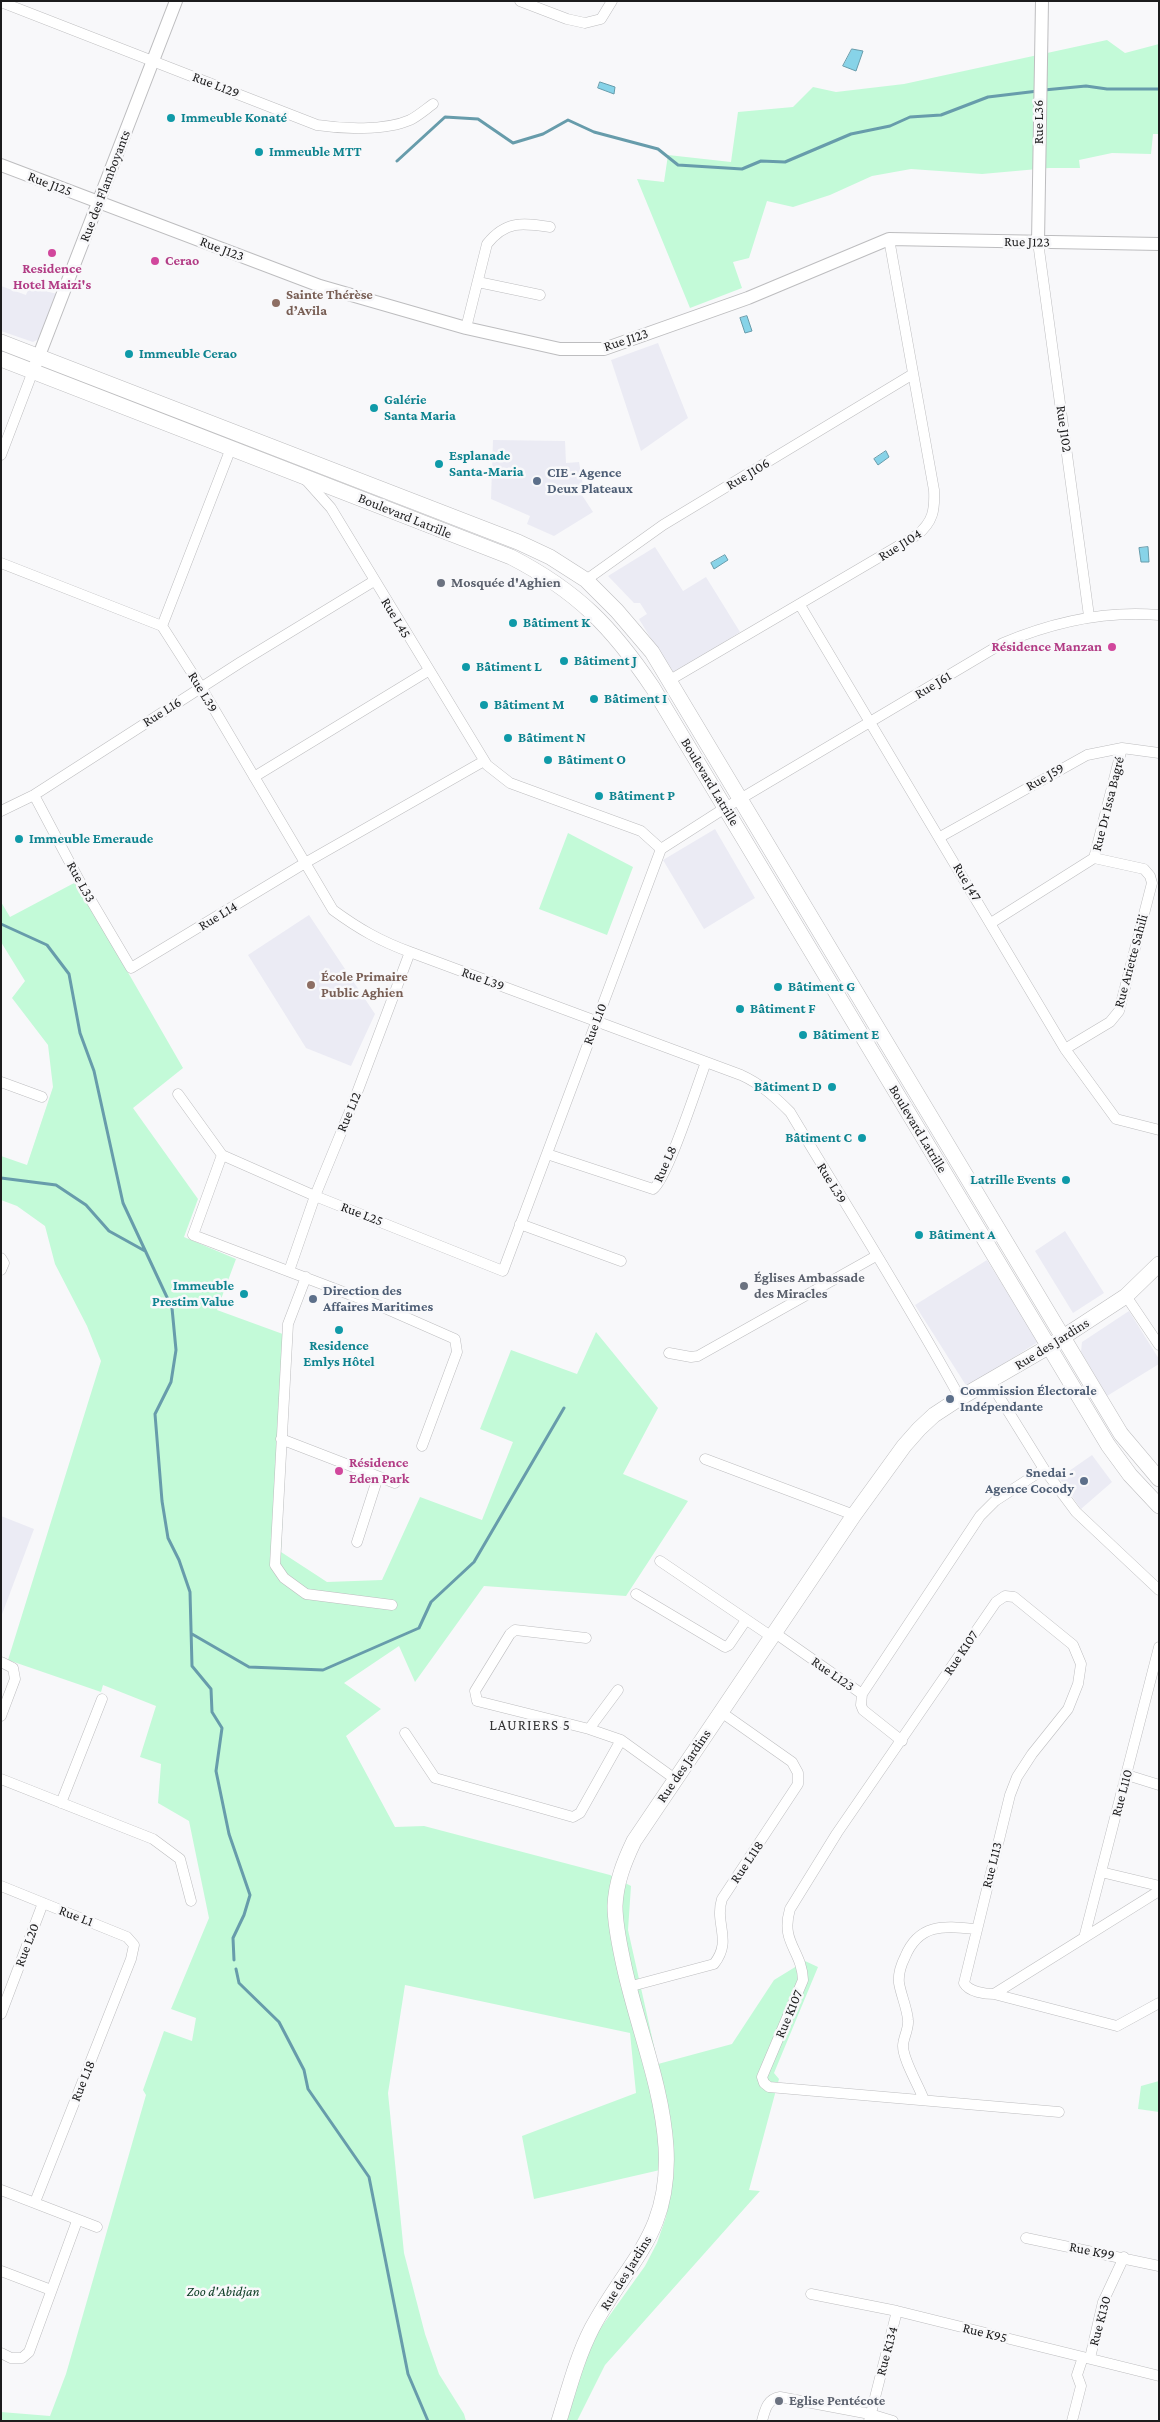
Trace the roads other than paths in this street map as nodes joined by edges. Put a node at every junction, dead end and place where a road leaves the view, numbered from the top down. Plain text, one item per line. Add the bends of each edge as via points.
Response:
1 (176, 1) edge
2 (520, 1) edge
3 (612, 1) edge
4 (1042, 1) edge
5 (1, 2) edge
6 (153, 61) junction
7 (433, 104) dead end
8 (1, 165) edge
9 (98, 203) junction
10 (550, 228) dead end
11 (889, 239) junction
12 (1038, 242) junction
13 (1159, 244) edge
14 (478, 282) junction
15 (540, 296) dead end
16 (466, 328) junction
17 (1, 342) edge
18 (1, 359) edge
19 (36, 364) junction
20 (913, 374) junction
21 (231, 448) junction
22 (1, 455) edge
23 (301, 475) junction
24 (1, 563) edge
25 (586, 580) junction
26 (374, 581) junction
27 (800, 605) junction
28 (1159, 615) edge
29 (1089, 616) junction
30 (162, 626) junction
31 (428, 671) junction
32 (670, 680) junction
33 (201, 687) junction
34 (870, 722) junction
35 (1122, 748) junction
36 (1159, 753) edge
37 (486, 763) junction
38 (254, 777) junction
39 (34, 795) junction
40 (739, 800) junction
41 (725, 808) junction
42 (1, 811) edge
43 (940, 837) junction
44 (661, 849) junction
45 (1094, 858) junction
46 (305, 863) junction
47 (991, 922) junction
48 (410, 952) junction
49 (132, 968) joint
50 (597, 1020) junction
51 (1066, 1049) junction
52 (706, 1062) junction
53 (1, 1082) edge
54 (178, 1094) dead end
55 (42, 1097) dead end
56 (1159, 1130) edge
57 (547, 1154) junction
58 (222, 1155) junction
59 (315, 1196) junction
60 (520, 1224) junction
61 (876, 1256) junction
62 (2, 1258) edge
63 (621, 1260) dead end
64 (1159, 1264) edge
65 (1, 1270) edge
66 (289, 1271) junction
67 (503, 1271) joint
68 (306, 1278) junction
69 (1126, 1296) junction
70 (1064, 1336) junction
71 (1159, 1345) edge
72 (1048, 1347) junction
73 (669, 1353) dead end
74 (990, 1382) junction
75 (960, 1398) junction
76 (282, 1440) junction
77 (422, 1446) dead end
78 (705, 1458) dead end
79 (1044, 1469) junction
80 (378, 1476) junction
81 (1159, 1479) edge
82 (395, 1483) dead end
83 (1159, 1506) edge
84 (854, 1515) junction
85 (357, 1542) dead end
86 (660, 1561) dead end
87 (1159, 1590) edge
88 (636, 1594) dead end
89 (1005, 1596) joint
90 (392, 1605) dead end
91 (746, 1620) junction
92 (774, 1635) junction
93 (586, 1638) dead end
94 (1159, 1647) edge
95 (4, 1663) edge
96 (618, 1690) dead end
97 (862, 1694) junction
98 (102, 1699) dead end
99 (722, 1712) junction
100 (1, 1716) edge
101 (589, 1729) junction
102 (405, 1733) dead end
103 (621, 1740) junction
104 (902, 1740) junction
105 (1127, 1775) junction
106 (675, 1779) junction
107 (1, 1780) edge
108 (1159, 1785) edge
109 (61, 1803) junction
110 (1101, 1872) junction
111 (1, 1886) edge
112 (1159, 1886) edge
113 (1159, 1890) edge
114 (190, 1901) dead end
115 (43, 1903) junction
116 (975, 1929) junction
117 (1084, 1938) junction
118 (131, 1959) joint
119 (628, 1987) junction
120 (994, 1994) junction
121 (1159, 2003) edge
122 (1, 2014) edge
123 (924, 2100) junction
124 (1059, 2112) dead end
125 (1, 2190) edge
126 (35, 2202) junction
127 (77, 2221) junction
128 (97, 2228) dead end
129 (1026, 2238) dead end
130 (1124, 2257) junction
131 (1159, 2266) edge
132 (1, 2272) edge
133 (51, 2290) junction
134 (811, 2294) dead end
135 (897, 2311) junction
136 (1, 2353) edge
137 (1086, 2358) junction
138 (1159, 2376) edge
139 (869, 2417) edge
140 (559, 2421) edge
141 (762, 2421) edge
142 (894, 2421) edge
143 (1072, 2421) edge

1 - 6 street, Rue des Flamboyants
2 - 3 street via 585,23 601,19
4 - 12 street, Rue L36
5 - 6 street, Rue L129
6 - 7 street, Rue L129 via 318,125 350,130 409,120
6 - 9 street, Rue des Flamboyants
8 - 9 street, Rue J125
9 - 16 street, Rue J123 via 320,286
9 - 19 street, Rue des Flamboyants
10 - 14 street via 523,223 509,226 493,236 487,244
11 - 12 street, Rue J123
11 - 16 street, Rue J123 via 748,298 604,349 560,349
11 - 20 street, Rue J104
12 - 13 street, Rue J123
12 - 29 street, Rue J102
14 - 15 street
14 - 16 street
17 - 19 main road, Boulevard Latrille
18 - 19 main road, Boulevard Latrille
19 - 21 main road, Boulevard Latrille
19 - 22 street
19 - 25 main road, Boulevard Latrille via 518,542 550,557
20 - 25 street, Rue J106 via 663,525
20 - 27 street, Rue J104 via 934,490 932,519 917,535
21 - 23 main road, Boulevard Latrille
21 - 30 street
23 - 26 street, Rue L45 via 331,508
23 - 41 main road, Boulevard Latrille via 511,558 538,571 572,594 603,623 638,665
24 - 30 street
25 - 32 main road, Boulevard Latrille via 638,635
26 - 31 street, Rue L45
26 - 33 street, Rue L16
27 - 32 street, Rue J104
27 - 34 street, Rue J47
28 - 29 street, Rue J61
29 - 34 street, Rue J61 via 1035,630 1003,643
30 - 33 street, Rue L39
31 - 37 street, Rue L45
31 - 38 street
32 - 40 main road, Boulevard Latrille
33 - 38 street, Rue L39
33 - 39 street, Rue L16
34 - 40 street, Rue J61
34 - 43 street, Rue J47
35 - 36 street, Rue J59
35 - 43 street, Rue J59 via 1104,750 1073,761
35 - 45 street, Rue Dr Issa Bagré
37 - 44 street via 510,783 641,831
37 - 46 street, Rue L14
38 - 46 street, Rue L39
39 - 42 street, Rue L16
39 - 49 street, Rue L33 via 79,880
40 - 41 street, Rue J61
40 - 70 main road, Boulevard Latrille
41 - 44 street
41 - 72 main road, Boulevard Latrille
43 - 47 street, Rue J47
44 - 50 street, Rue L10
45 - 47 street, Rue Dr Issa Bagré
45 - 51 street, Rue Ariette Sahili via 1144,869 1152,883 1119,1011 1110,1022
46 - 48 street, Rue L39 via 333,910 366,934
46 - 49 street, Rue L14
47 - 51 street, Rue J47
48 - 50 street, Rue L39
48 - 59 street, Rue L12
50 - 52 street, Rue L39
50 - 57 street, Rue L10
51 - 56 street, Rue J47 via 1116,1119
52 - 57 street, Rue L8 via 668,1162 654,1189
52 - 61 street, Rue L39 via 754,1081 790,1112
53 - 55 street
54 - 58 street
57 - 60 street, Rue L10
58 - 59 street, Rue L25
58 - 66 street via 193,1235
59 - 66 street, Rue L12
59 - 67 street, Rue L25
60 - 63 street
60 - 67 street, Rue L10
61 - 73 street via 704,1353 691,1357
61 - 75 street, Rue L39 via 914,1314
62 - 65 street
64 - 69 main road, Rue des Jardins
66 - 68 street
68 - 76 street via 288,1324
68 - 77 street via 455,1339 457,1352
69 - 70 main road, Rue des Jardins
69 - 71 street
70 - 72 main road, Rue des Jardins
70 - 81 main road, Boulevard Latrille via 1121,1434
72 - 74 main road, Rue des Jardins
72 - 83 main road, Boulevard Latrille via 1108,1445
74 - 75 main road, Rue des Jardins
74 - 79 street
75 - 84 main road, Rue des Jardins via 919,1429
76 - 80 street
76 - 90 street via 275,1565 284,1578 306,1594
78 - 84 street
79 - 87 street via 1082,1519
79 - 97 street via 995,1501 980,1516
80 - 82 street
80 - 85 street
84 - 92 main road, Rue des Jardins
86 - 91 street, Rue L123
88 - 91 street via 725,1647
89 - 104 street, Rue K107 via 996,1602
89 - 116 street, Rue L113 via 1014,1597 1073,1645 1081,1664 1078,1684 1068,1709 1017,1777
91 - 92 street, Rue L123
92 - 97 street, Rue L123
92 - 99 main road, Rue des Jardins
93 - 101 street via 516,1630 510,1634 474,1697 477,1701
94 - 105 street, Rue L110
95 - 100 street via 15,1670 15,1679
96 - 101 street
97 - 104 street, Rue L123 via 863,1710
98 - 109 street
99 - 106 main road, Rue des Jardins
99 - 119 street, Rue L118 via 792,1762 798,1773 798,1784 722,1899 718,1910 724,1941 721,1956 714,1964
101 - 103 street
102 - 103 street via 434,1778 573,1817 580,1812
103 - 106 street
104 - 123 street, Rue K107 via 790,1908 787,1932 803,1971 803,1980 762,2077 769,2087
105 - 108 street
105 - 110 street, Rue L110
106 - 119 main road, Rue des Jardins via 634,1841 623,1863 618,1884 615,1907
107 - 109 street
109 - 114 street via 153,1839 177,1856
110 - 112 street
110 - 117 street, Rue L110
111 - 115 street, Rue L1
113 - 117 street
115 - 118 street, Rue L1 via 128,1936 134,1946
115 - 122 street, Rue L20
116 - 120 street, Rue L113 via 964,1984 986,1994
116 - 123 street via 948,1927 922,1934 907,1951 899,1973 908,2021 904,2052
117 - 120 street
118 - 126 street, Rue L18
119 - 140 main road, Rue des Jardins via 651,2068 666,2144 664,2191 650,2236 591,2330 573,2373
120 - 121 street, Rue L113 via 1117,2026
123 - 124 street, Rue K107
125 - 126 street
126 - 127 street
127 - 128 street
127 - 133 street
129 - 130 street, Rue K99
130 - 131 street, Rue K99
130 - 137 street, Rue K130 via 1103,2302
132 - 133 street
133 - 136 street via 26,2356 11,2358
134 - 135 street, Rue K95
135 - 137 street, Rue K95
135 - 139 street, Rue K134
137 - 138 street, Rue K95
137 - 143 street, Rue K130 via 1077,2375 1081,2386
139 - 141 street via 793,2398 773,2399 767,2405
139 - 142 street

